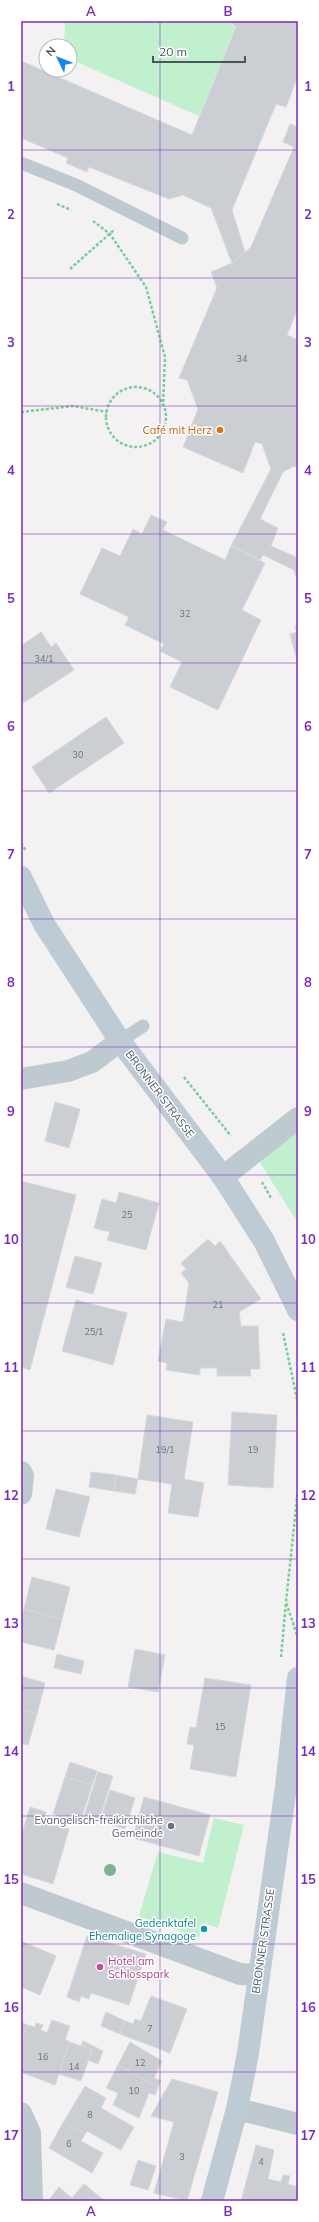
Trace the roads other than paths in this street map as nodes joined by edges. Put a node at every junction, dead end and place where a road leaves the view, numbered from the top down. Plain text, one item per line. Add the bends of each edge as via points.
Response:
1 (21, 163) edge
2 (182, 238) dead end
3 (21, 877) edge
4 (143, 1026) dead end
5 (120, 1041) junction
6 (21, 1079) edge
7 (298, 1118) edge
8 (222, 1177) junction
9 (298, 1310) edge
10 (21, 1472) edge
11 (21, 1494) edge
12 (298, 1678) edge
13 (21, 1893) edge
14 (258, 1976) junction
15 (237, 2109) junction
16 (21, 2113) edge
17 (298, 2124) edge
18 (32, 2201) edge
19 (212, 2201) edge

1 - 2 lane via 76,185
3 - 5 street, BRONNER STRASSE via 44,924
4 - 5 lane
5 - 6 street via 92,1062 68,1071
5 - 8 street, BRONNER STRASSE
7 - 8 street
8 - 9 street, BRONNER STRASSE via 264,1241
10 - 11 street
12 - 14 street, BRONNER STRASSE via 286,1787
13 - 14 street via 240,1974
14 - 15 street, BRONNER STRASSE via 248,2053
15 - 17 street
15 - 19 street, BRONNER STRASSE
16 - 18 street via 30,2133

